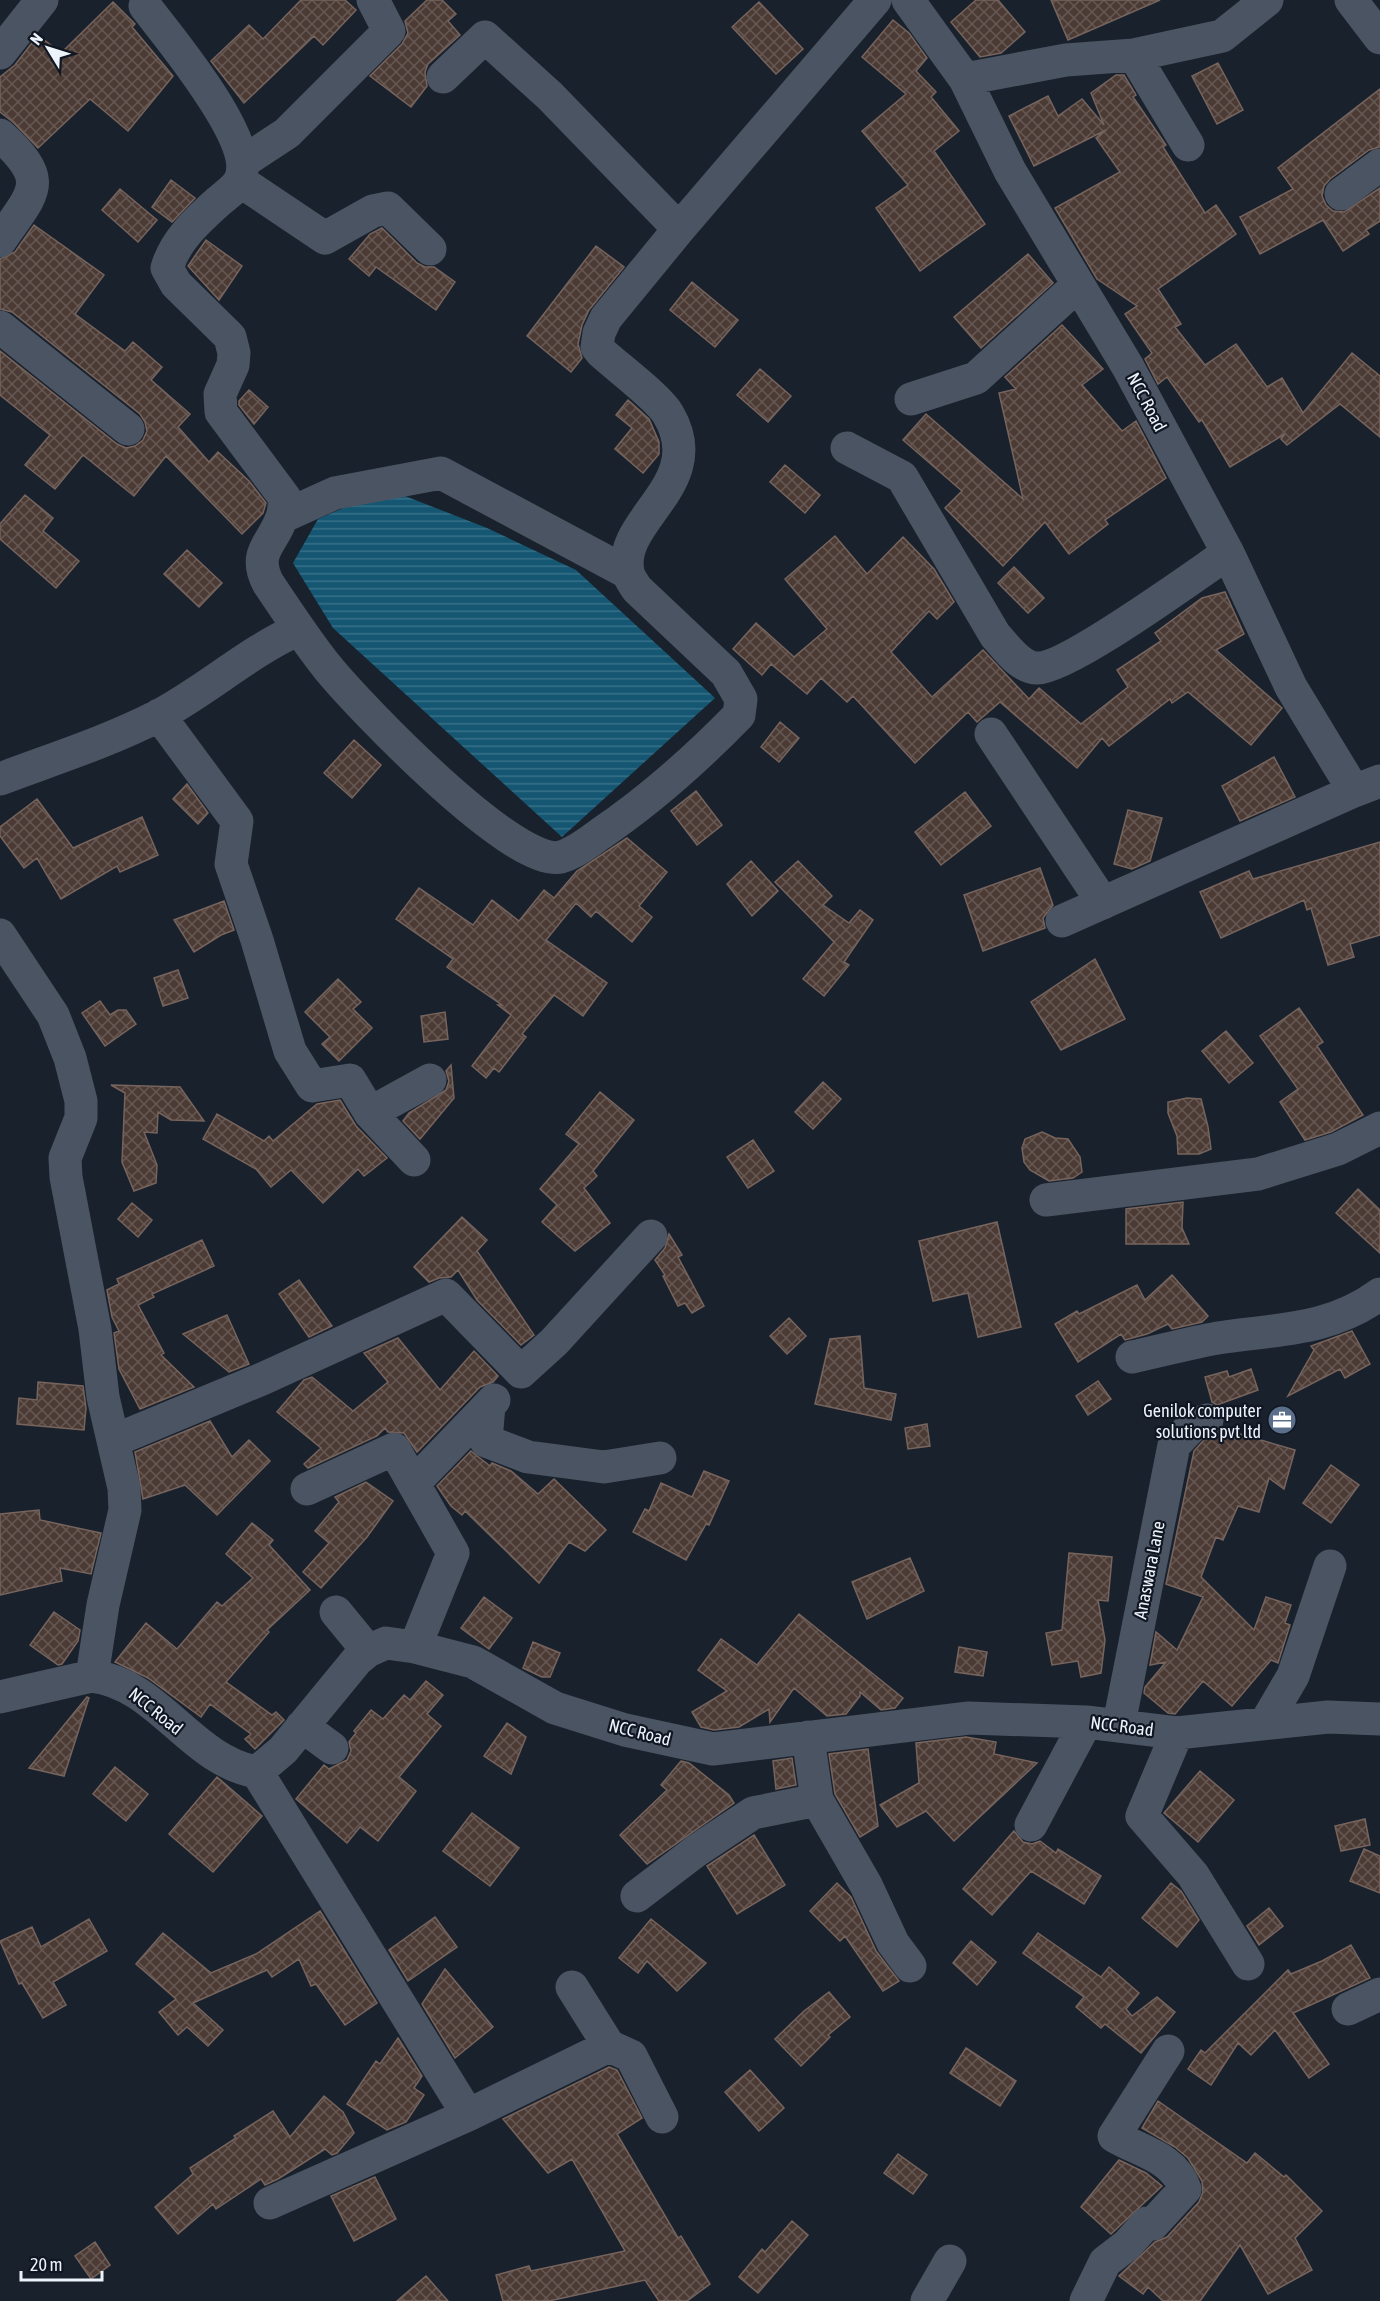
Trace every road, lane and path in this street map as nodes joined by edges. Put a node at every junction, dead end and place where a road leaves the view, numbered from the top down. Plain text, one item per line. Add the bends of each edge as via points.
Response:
1 (42, 0) edge
2 (373, 0) edge
3 (875, 0) edge
4 (908, 0) edge
5 (1268, 0) edge
6 (1351, 0) edge
7 (145, 2) edge
8 (1380, 38) edge
9 (0, 53) edge
10 (1134, 55) junction
11 (443, 77) dead end
12 (965, 79) junction
13 (0, 135) edge
14 (1188, 145) dead end
15 (1380, 165) edge
16 (241, 172) junction
17 (1341, 194) dead end
18 (679, 229) junction
19 (0, 242) edge
20 (430, 249) dead end
21 (1078, 285) junction
22 (0, 327) edge
23 (911, 399) dead end
24 (128, 429) dead end
25 (847, 448) dead end
26 (282, 517) junction
27 (1228, 553) junction
28 (628, 573) junction
29 (299, 629) junction
30 (159, 715) junction
31 (991, 734) dead end
32 (0, 779) edge
33 (1367, 786) edge
34 (1103, 903) junction
35 (1062, 921) dead end
36 (0, 935) edge
37 (430, 1080) dead end
38 (370, 1113) junction
39 (1380, 1128) edge
40 (414, 1160) dead end
41 (1046, 1200) dead end
42 (651, 1236) dead end
43 (1380, 1294) edge
44 (1132, 1357) dead end
45 (521, 1372) junction
46 (489, 1406) junction
47 (1201, 1422) dead end
48 (113, 1441) junction
49 (660, 1458) dead end
50 (414, 1483) junction
51 (307, 1489) dead end
52 (1330, 1566) dead end
53 (336, 1612) dead end
54 (415, 1647) junction
55 (368, 1651) junction
56 (92, 1676) junction
57 (0, 1697) edge
58 (1380, 1719) edge
59 (1086, 1722) junction
60 (1266, 1722) junction
61 (1119, 1724) junction
62 (302, 1726) junction
63 (1178, 1733) junction
64 (808, 1737) junction
65 (332, 1748) dead end
66 (257, 1772) junction
67 (817, 1800) junction
68 (1030, 1826) dead end
69 (638, 1896) dead end
70 (1248, 1964) dead end
71 (910, 1966) dead end
72 (572, 1988) dead end
73 (1380, 1994) edge
74 (1348, 2009) dead end
75 (609, 2046) junction
76 (1168, 2051) dead end
77 (468, 2115) junction
78 (662, 2117) dead end
79 (270, 2203) dead end
80 (950, 2261) dead end
81 (927, 2301) edge
82 (1086, 2301) edge

1 - 9 street
2 - 16 street via 389,31 287,133
3 - 18 street
4 - 12 street, NCC Road
5 - 10 street via 1222,36
6 - 8 street
7 - 16 street via 210,92 239,148
10 - 12 street via 1066,60
10 - 14 street
11 - 18 street via 485,37 550,96
12 - 21 street, NCC Road via 1010,171
13 - 19 street via 24,158 32,170 33,184 24,207
15 - 17 street
16 - 20 street via 326,238 373,211 388,208
16 - 26 street via 171,253 167,268 176,284 230,337 233,365 220,394 221,412 285,498
18 - 28 street via 606,318 597,340 601,352 667,411 681,450 674,474 630,548
21 - 23 street via 976,378
21 - 27 street, NCC Road via 1128,368
22 - 24 street
25 - 27 street via 902,477 995,635 1015,658 1036,669 1056,664 1103,637
26 - 28 street via 335,493 441,473
26 - 29 street via 264,550 260,568
27 - 33 street, NCC Road via 1291,687
28 - 29 street via 637,588 726,673 741,699 739,715 629,814 560,857 544,856 521,845 436,782 328,669
29 - 30 street via 266,644
30 - 32 street via 73,754
30 - 38 street via 237,821 231,864 290,1051 312,1086 350,1080
31 - 34 street
33 - 34 street
34 - 35 street
36 - 48 street via 53,1015 81,1101 81,1118 65,1158 66,1177
37 - 38 street
38 - 40 street
39 - 41 street via 1338,1149 1258,1174
42 - 45 street via 554,1342
43 - 44 street via 1363,1307 1324,1323 1216,1338
45 - 46 street
45 - 48 street via 446,1295 262,1379
46 - 49 street via 486,1441 528,1457 604,1467
46 - 50 street
47 - 61 street, Anaswara Lane via 1174,1445
48 - 56 street via 124,1488 124,1510
50 - 51 street via 394,1449
50 - 54 street via 453,1553
52 - 60 street via 1293,1676
53 - 55 street
54 - 55 street, NCC Road via 386,1643
54 - 64 street, NCC Road via 472,1662 555,1708 625,1730 713,1749
55 - 62 street
56 - 57 street
56 - 66 street, NCC Road via 106,1678 142,1696 219,1759
58 - 60 street, NCC Road via 1328,1717
59 - 61 street, NCC Road
59 - 64 street, NCC Road via 969,1718
59 - 68 street
60 - 63 street, NCC Road
61 - 63 street, NCC Road
62 - 65 street
62 - 66 street
63 - 70 street via 1143,1815 1193,1875
64 - 67 street
66 - 77 street
67 - 69 street via 753,1813
67 - 71 street via 866,1885 893,1943
72 - 75 street
73 - 74 street
75 - 77 street
75 - 78 street via 631,2056
76 - 82 street via 1114,2136 1170,2163 1185,2189 1160,2218 1153,2224 1147,2223 1105,2262
77 - 79 street
80 - 81 street

